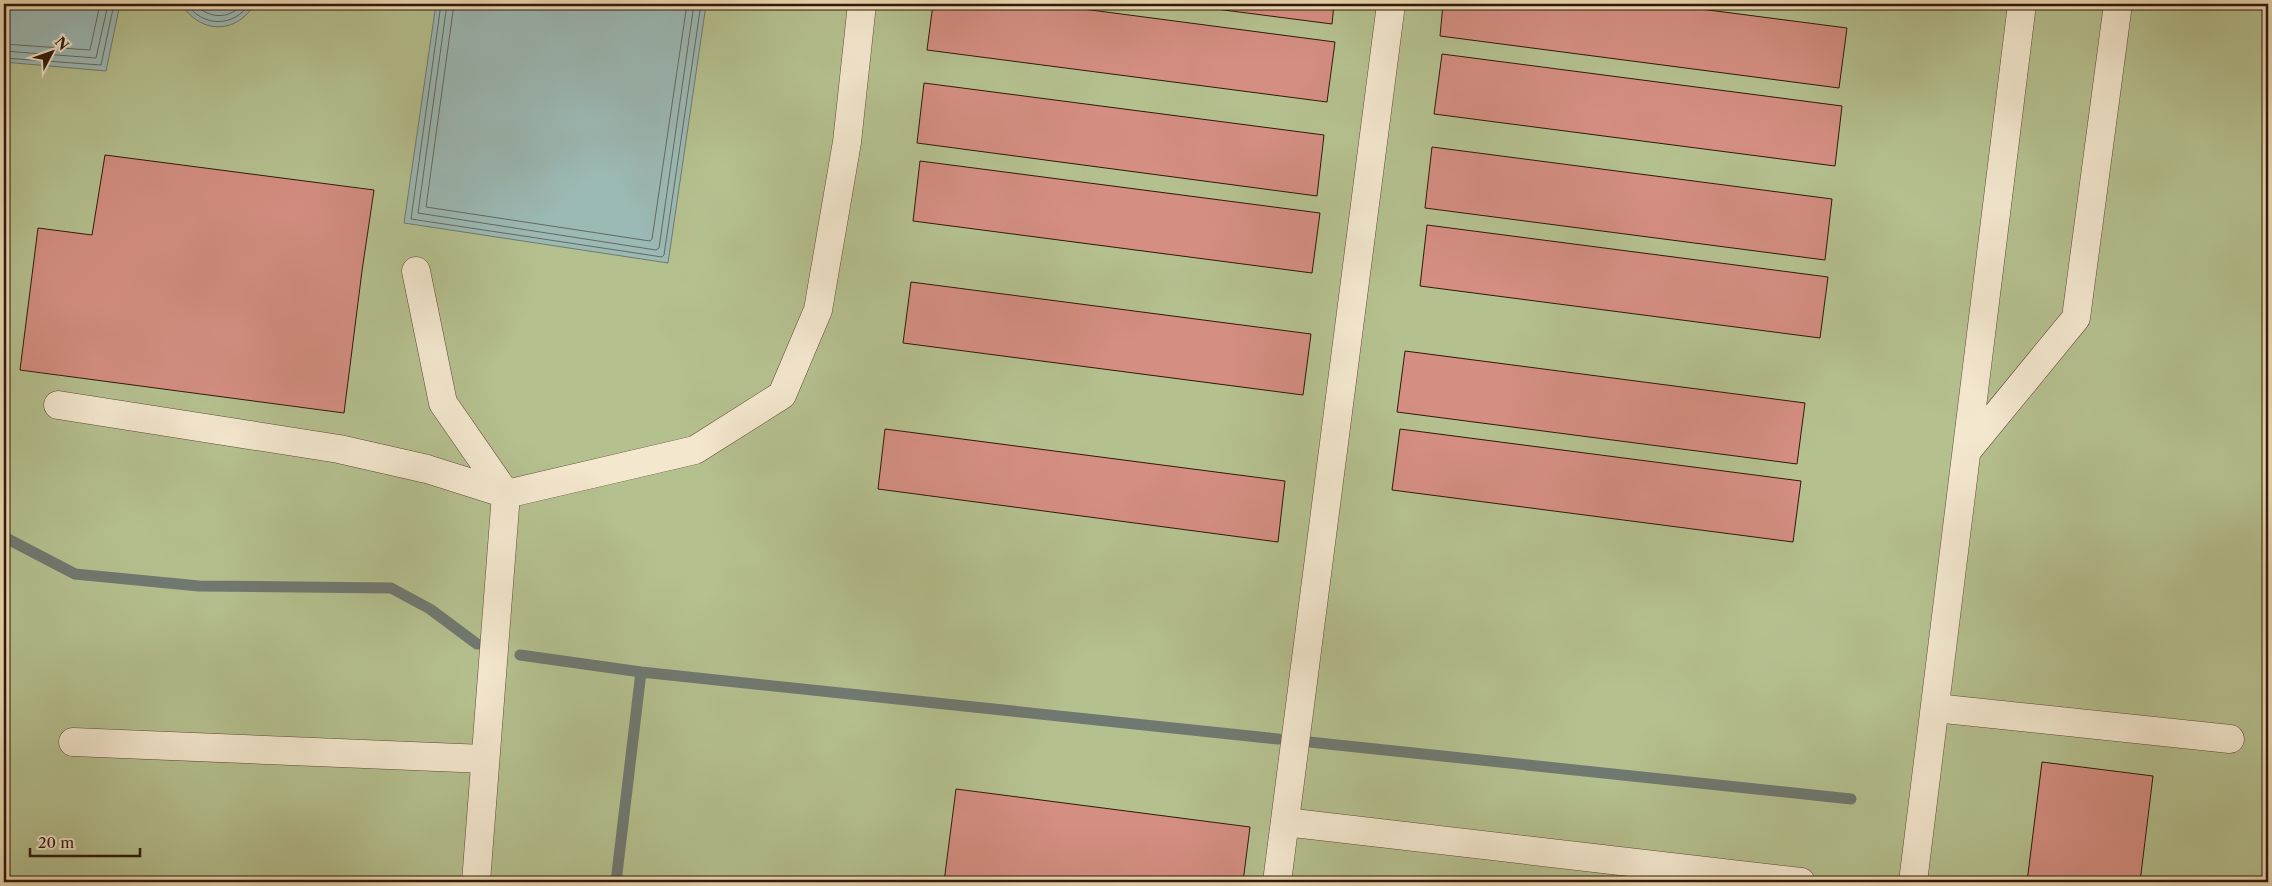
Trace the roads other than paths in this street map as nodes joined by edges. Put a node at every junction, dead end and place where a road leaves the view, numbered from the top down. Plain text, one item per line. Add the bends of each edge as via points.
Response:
1 (862, 4) edge
2 (1391, 4) edge
3 (2022, 4) edge
4 (2118, 4) edge
5 (416, 271) dead end
6 (58, 405) dead end
7 (1966, 452) junction
8 (506, 494) junction
9 (1935, 708) junction
10 (2230, 739) dead end
11 (73, 742) dead end
12 (485, 759) junction
13 (1285, 822) junction
14 (1756, 880) edge
15 (476, 882) edge
16 (1277, 882) edge
17 (1801, 882) edge
18 (1913, 882) edge

1 - 8 lane via 847,142 818,310 782,395 695,450
2 - 13 lane
3 - 7 lane
4 - 7 lane via 2076,318
5 - 8 lane via 443,403
6 - 8 lane via 339,449 427,469
7 - 9 lane
8 - 12 lane
9 - 10 lane
9 - 18 lane
11 - 12 lane
12 - 15 lane
13 - 14 lane
13 - 16 lane
14 - 17 lane

